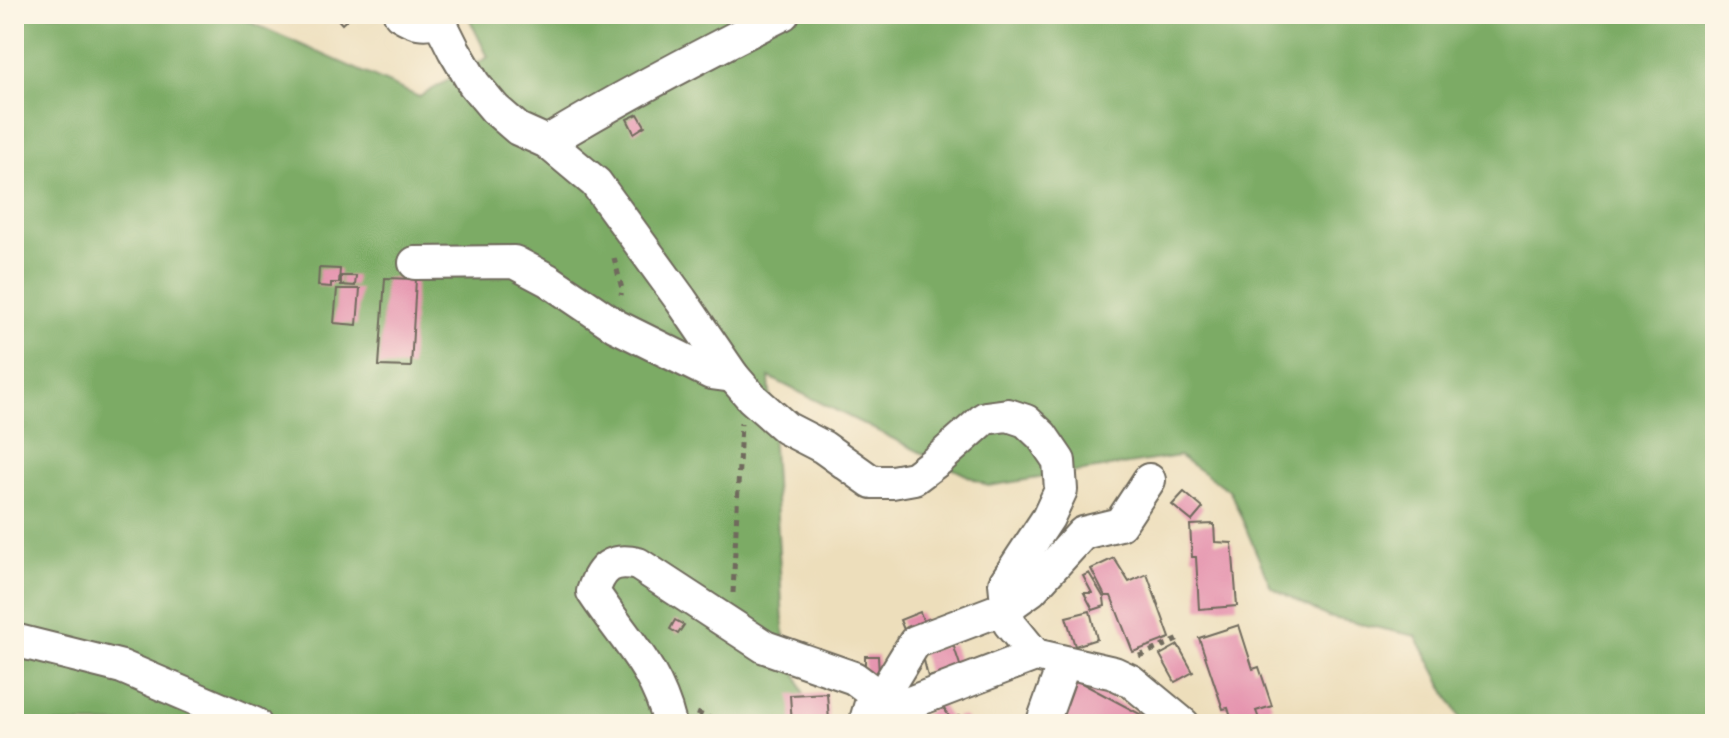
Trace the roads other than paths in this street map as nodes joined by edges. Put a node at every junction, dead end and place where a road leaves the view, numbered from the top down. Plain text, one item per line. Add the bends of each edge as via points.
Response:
1 (400, 14) edge
2 (783, 14) edge
3 (438, 17) edge
4 (547, 142) junction
5 (415, 263) dead end
6 (742, 387) junction
7 (1149, 480) dead end
8 (1007, 607) junction
9 (14, 640) edge
10 (1049, 659) junction
11 (878, 694) junction
12 (668, 713) edge
13 (1044, 719) dead end
14 (255, 724) edge
15 (865, 724) edge
16 (1183, 724) edge

1 - 3 street via 425,25
2 - 4 street
3 - 4 street via 474,84 495,109 518,129
4 - 6 street via 596,183
5 - 6 street via 514,262 616,326
6 - 8 street via 786,428 872,482 914,478 985,418 1008,415 1026,421 1059,461 1061,490 1005,583
7 - 8 street via 1120,524 1083,533 1031,590
8 - 10 street via 1009,623
8 - 11 street via 915,642
9 - 14 street via 122,667
10 - 11 street via 899,707
10 - 13 street
10 - 16 street via 1131,681
11 - 12 street via 854,678 765,647 638,564 612,563 593,592 647,666
11 - 15 street

